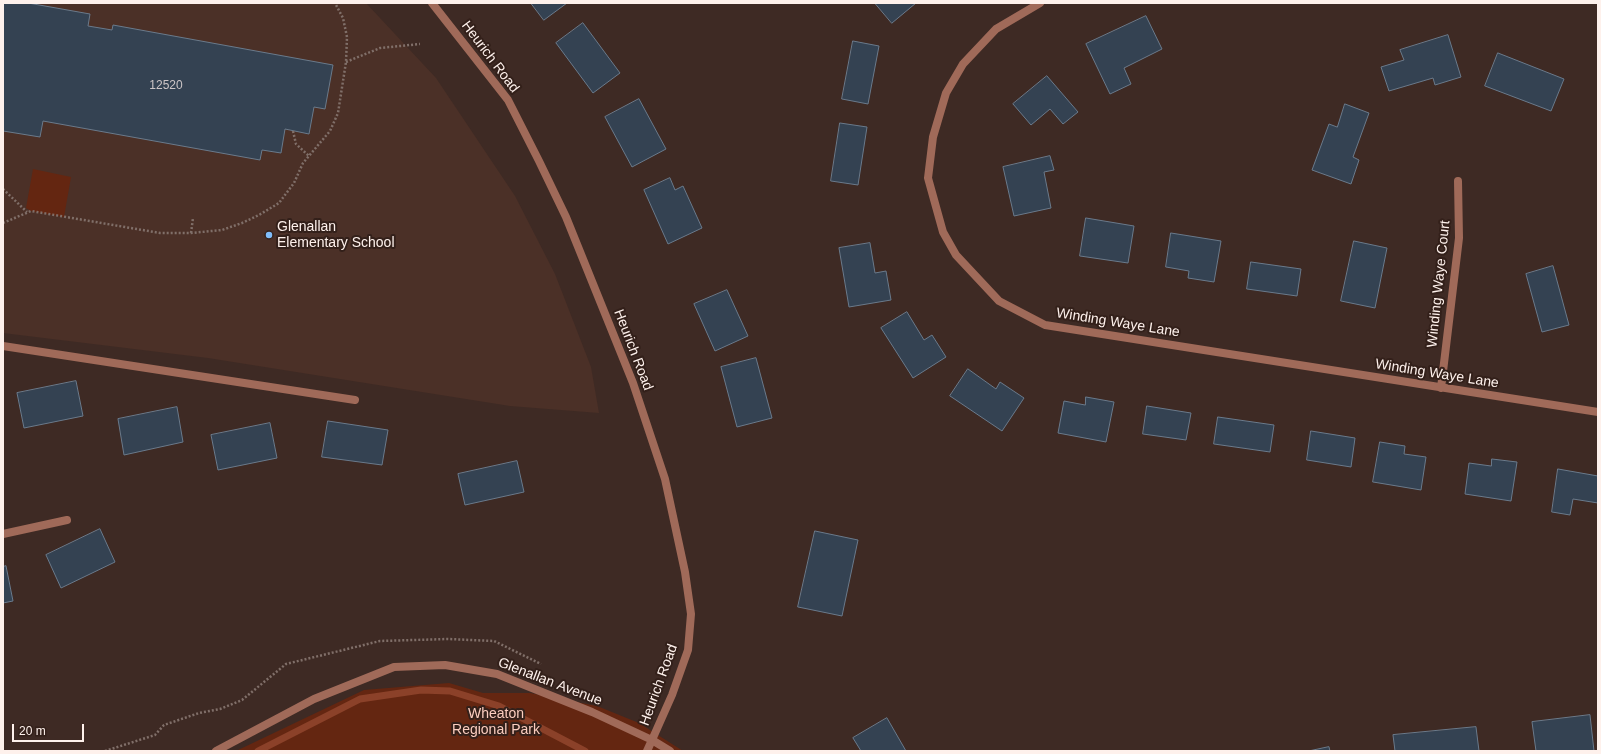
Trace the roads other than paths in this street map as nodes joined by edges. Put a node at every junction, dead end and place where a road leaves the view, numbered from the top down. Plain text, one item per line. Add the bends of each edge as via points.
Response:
1 (432, 3) edge
2 (1040, 3) edge
3 (1458, 181) dead end
4 (3, 346) edge
5 (1441, 388) junction
6 (355, 400) dead end
7 (1598, 412) edge
8 (67, 520) dead end
9 (3, 534) edge
10 (652, 740) junction
11 (216, 751) edge
12 (647, 751) edge
13 (670, 751) edge

1 - 10 street, Heurich Road via 508,100 539,161 566,217 633,383 665,479 685,572 691,614 688,650
2 - 5 street, Winding Waye Lane via 996,29 963,64 946,93 933,137 928,178 943,232 956,255 999,301 1045,325
3 - 5 street, Winding Waye Court via 1459,238
4 - 6 street
5 - 7 street, Winding Waye Lane
8 - 9 street
10 - 11 street, Glenallan Avenue via 592,712 497,674 445,665 394,667 314,699
10 - 12 street, Heurich Road
10 - 13 street, Glenallan Avenue

